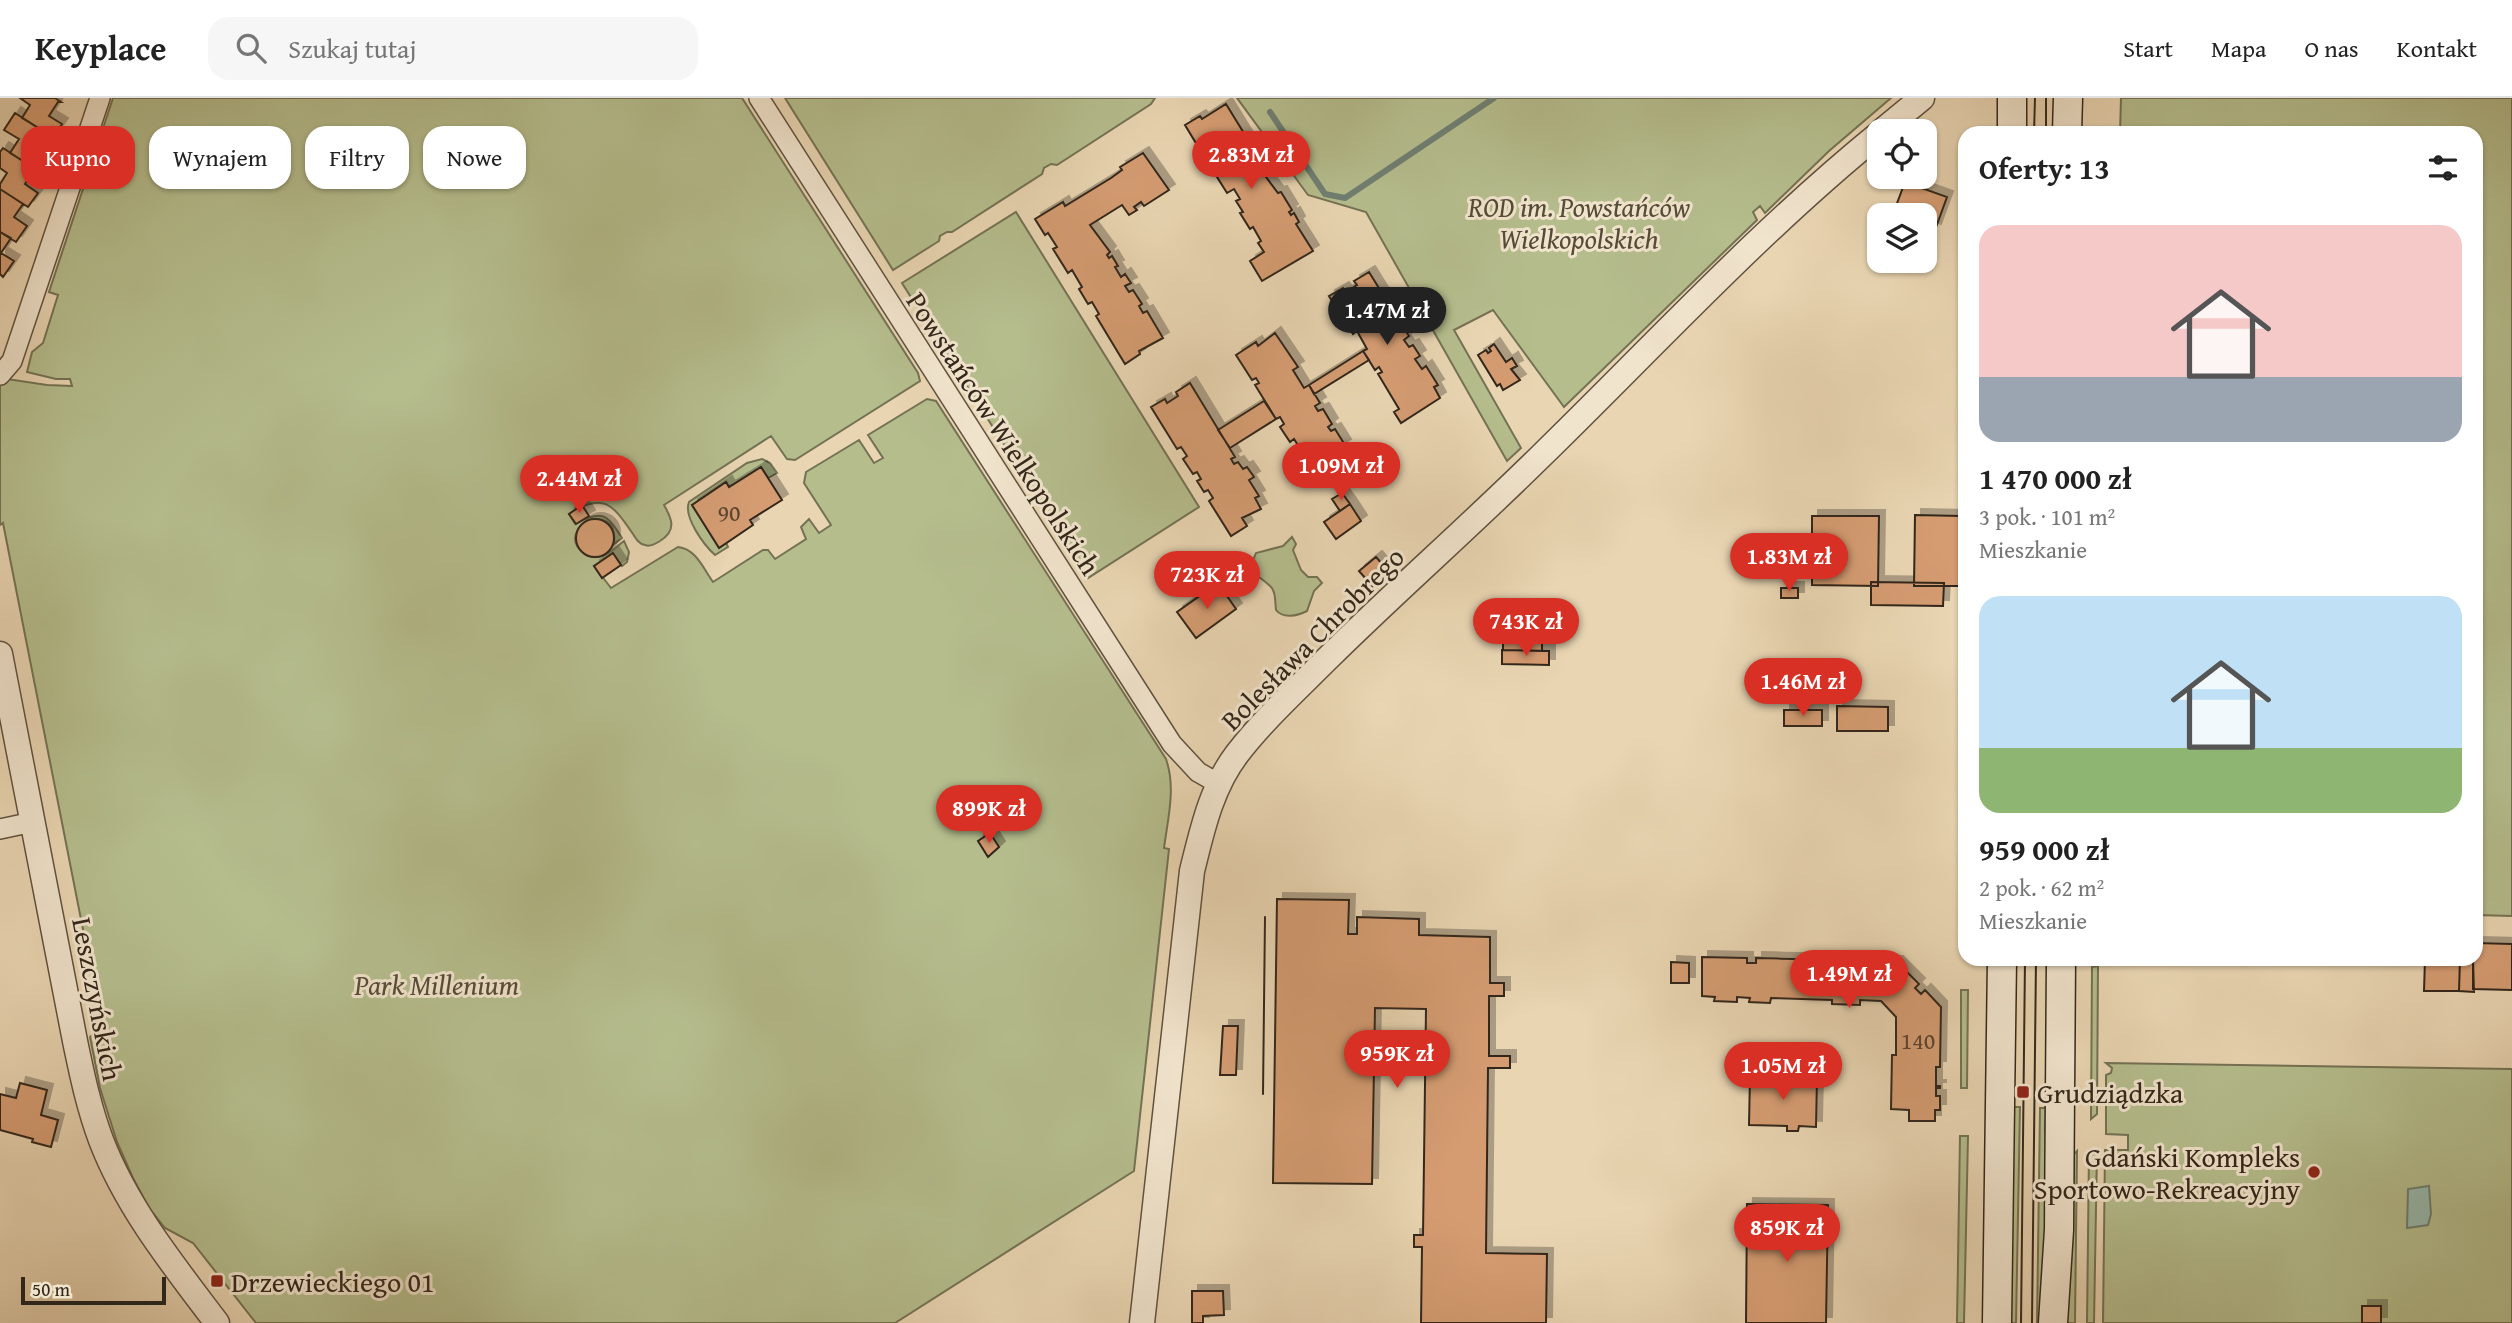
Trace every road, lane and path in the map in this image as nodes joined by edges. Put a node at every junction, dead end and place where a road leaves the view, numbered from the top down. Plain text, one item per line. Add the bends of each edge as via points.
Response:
1 (100, 98) edge
2 (758, 98) edge
3 (1922, 98) edge
4 (2012, 98) edge
5 (2068, 98) edge
6 (1897, 119) edge
7 (2012, 126) edge
8 (2067, 126) edge
9 (1867, 143) edge
10 (0, 374) edge
11 (0, 654) edge
12 (1219, 784) junction
13 (33, 822) junction
14 (0, 829) edge
15 (2001, 966) edge
16 (2061, 966) edge
17 (217, 1323) edge
18 (1142, 1323) edge
19 (1997, 1323) edge
20 (2053, 1323) edge

1 - 10 street via 12,361
2 - 12 street, Powstańców Wielkopolskich via 1172,744 1198,772
3 - 6 street, Bolesława Chrobrego
4 - 7 main road
5 - 8 main road
9 - 12 street, Bolesława Chrobrego via 1261,724
11 - 13 street, Leszczyńskich
12 - 18 street, Bolesława Chrobrego via 1201,834 1190,885
13 - 14 street
13 - 17 street, Leszczyńskich via 77,1052 102,1142 135,1209
15 - 19 main road
16 - 20 main road via 2059,1230

